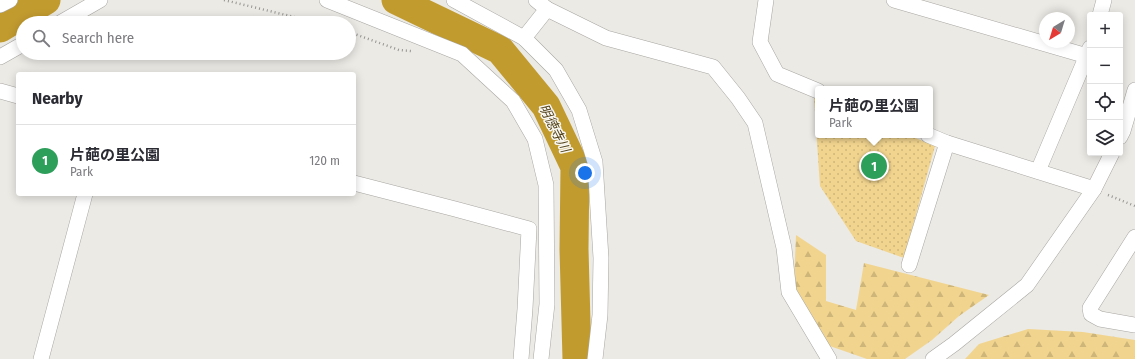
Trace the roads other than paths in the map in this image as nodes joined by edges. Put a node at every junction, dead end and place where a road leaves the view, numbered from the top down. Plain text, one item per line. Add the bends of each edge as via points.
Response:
1 (10, 0) edge
2 (100, 0) edge
3 (327, 0) edge
4 (454, 0) edge
5 (766, 0) edge
6 (894, 0) edge
7 (1104, 0) edge
8 (0, 5) edge
9 (542, 5) edge
10 (1101, 12) edge
11 (72, 16) edge
12 (524, 38) junction
13 (16, 48) edge
14 (1087, 52) edge
15 (1087, 54) edge
16 (0, 57) edge
17 (815, 90) edge
18 (1135, 90) edge
19 (0, 91) edge
20 (16, 95) edge
21 (1123, 131) edge
22 (933, 137) edge
23 (947, 143) junction
24 (1111, 156) edge
25 (1038, 171) junction
26 (356, 183) edge
27 (1094, 190) junction
28 (84, 196) edge
29 (1135, 237) edge
30 (909, 265) dead end
31 (1135, 325) edge
32 (41, 359) edge
33 (521, 359) edge
34 (541, 359) edge
35 (595, 359) edge
36 (829, 359) edge
37 (933, 359) edge

1 - 8 street
2 - 11 street
3 - 34 street via 462,54 513,101 535,139 546,185 546,304
4 - 12 street
5 - 17 street via 760,42 777,74
6 - 14 street
7 - 10 street
9 - 12 street
9 - 36 street via 606,38 713,67 755,123 784,248 789,292
12 - 35 street via 556,70 579,110 595,162 601,258 600,315
13 - 16 street
15 - 25 street
18 - 21 street
19 - 20 street
22 - 23 street
23 - 25 street
23 - 30 street
24 - 27 street
25 - 27 street
26 - 33 street via 528,229
27 - 37 street via 1027,285
28 - 32 street
29 - 31 street via 1090,308 1091,314 1100,319

